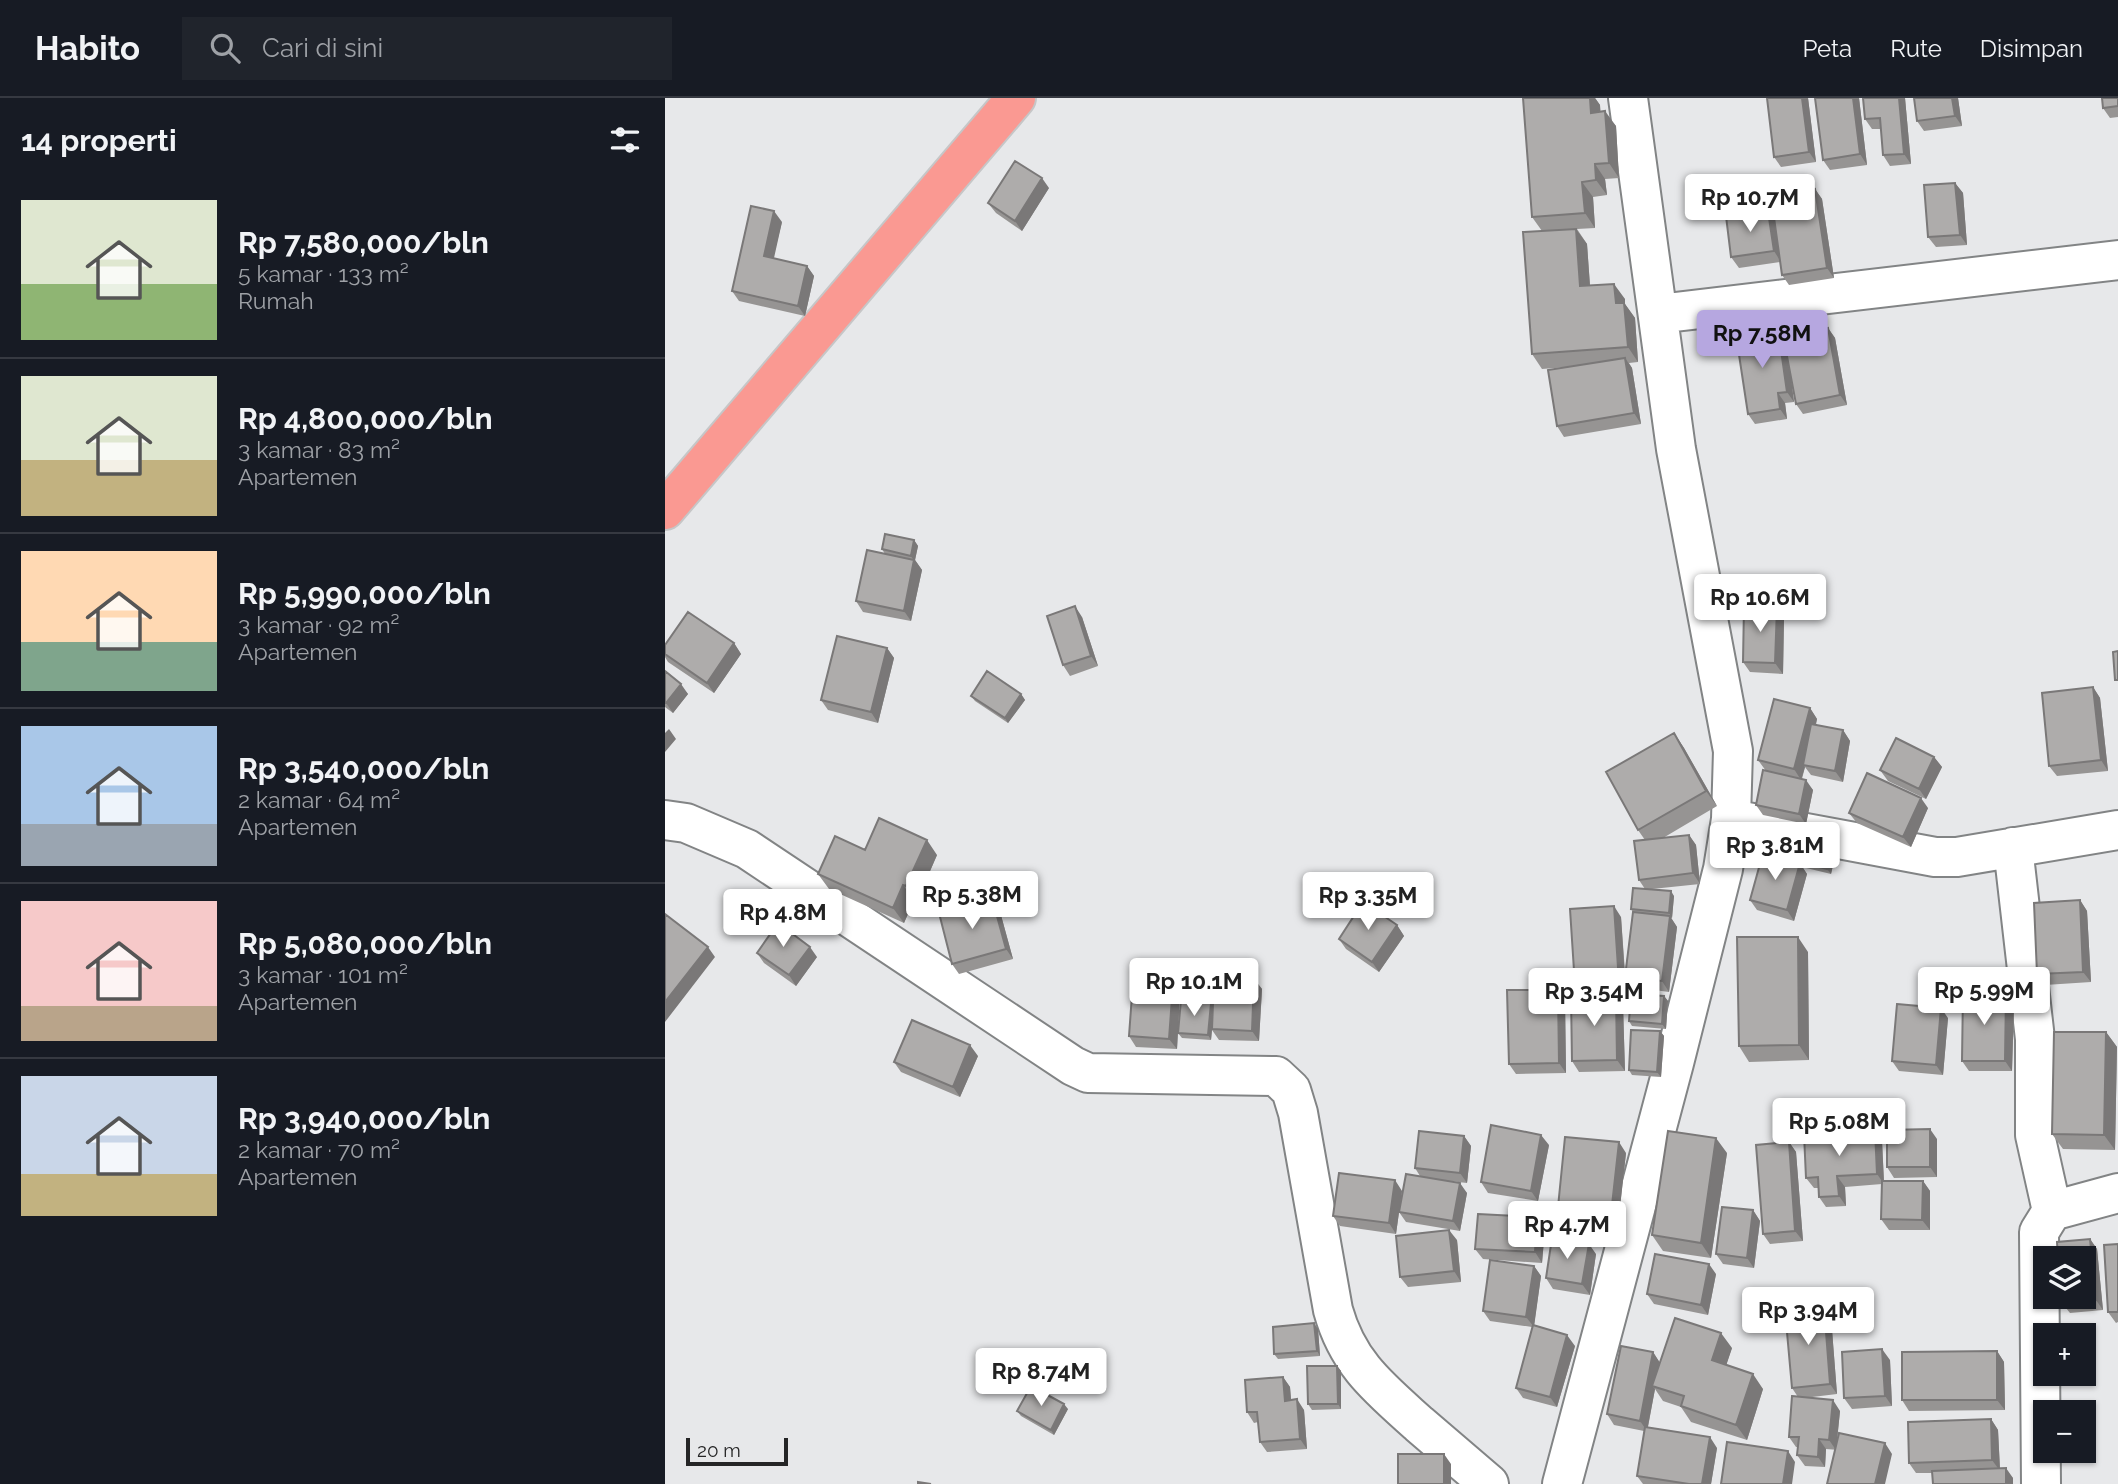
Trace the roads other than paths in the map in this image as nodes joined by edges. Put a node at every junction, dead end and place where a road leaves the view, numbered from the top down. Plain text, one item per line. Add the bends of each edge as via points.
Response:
1 (1016, 98) edge
2 (1628, 98) edge
3 (2118, 260) edge
4 (1658, 314) junction
5 (665, 510) edge
6 (1731, 819) junction
7 (665, 820) edge
8 (2118, 830) edge
9 (2013, 847) junction
10 (2118, 1193) edge
11 (2052, 1211) junction
12 (1489, 1484) edge
13 (1562, 1484) edge
14 (2041, 1484) edge

1 - 5 highway
2 - 4 street
3 - 4 street
4 - 6 street via 1677,449 1734,751
6 - 9 street via 1935,857
6 - 13 street via 1675,1063
7 - 12 street via 686,823 747,849 1087,1073 1276,1076 1291,1090 1299,1113 1333,1310 1349,1350 1373,1384
8 - 9 street
9 - 11 street via 2035,1039 2035,1135
10 - 11 street
11 - 14 street via 2039,1232

